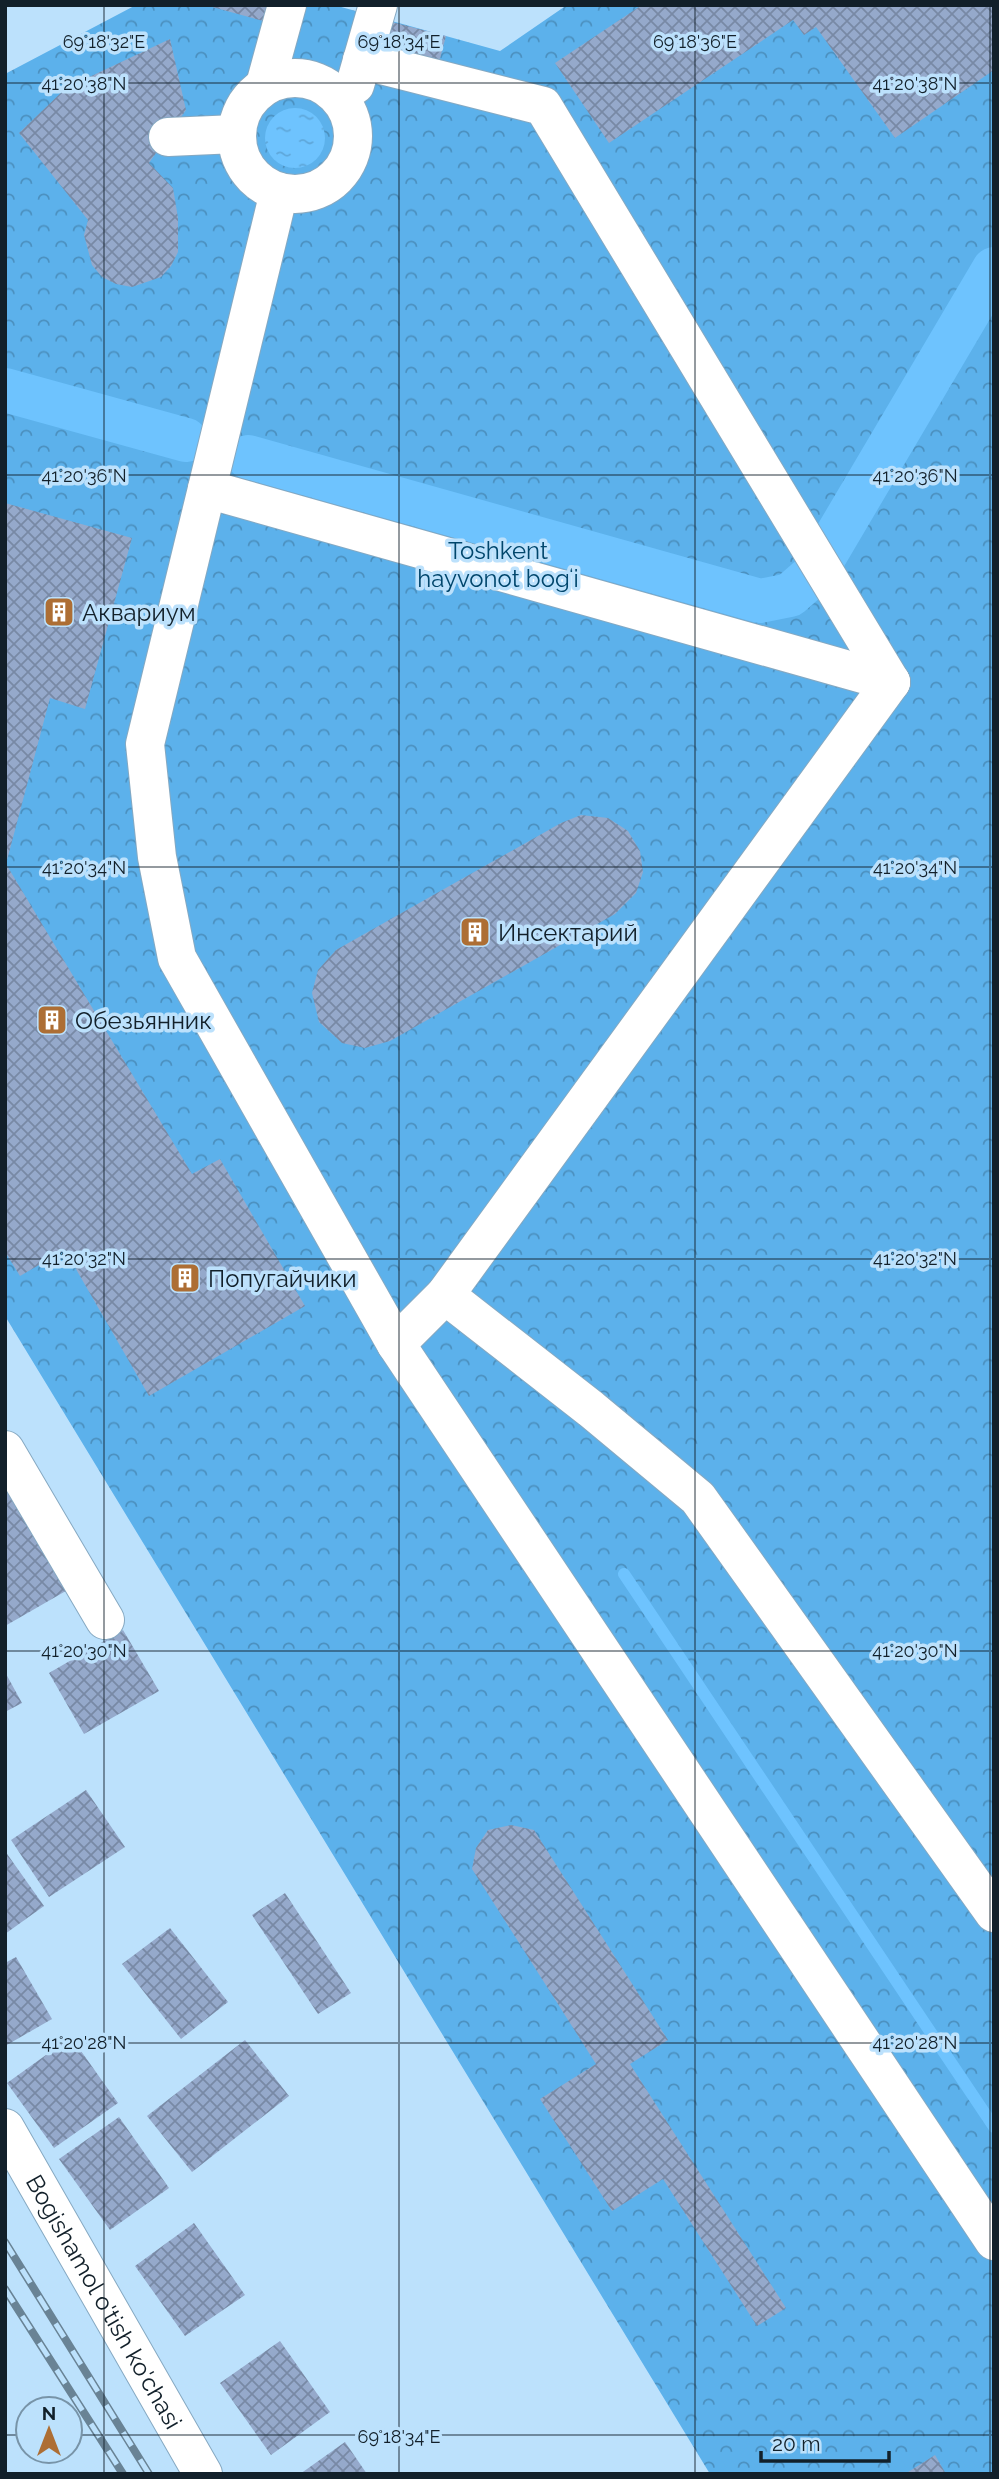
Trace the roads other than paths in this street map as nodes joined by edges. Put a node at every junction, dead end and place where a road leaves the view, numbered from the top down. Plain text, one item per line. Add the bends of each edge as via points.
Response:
1 (287, 5) edge
2 (378, 5) edge
3 (362, 60) junction
4 (265, 85) junction
5 (347, 111) junction
6 (236, 134) junction
7 (168, 137) dead end
8 (279, 192) junction
9 (207, 489) junction
10 (891, 682) junction
11 (445, 1296) junction
12 (396, 1344) junction
13 (5, 1450) edge
14 (105, 1620) dead end
15 (994, 1913) edge
16 (5, 2128) edge
17 (994, 2241) edge
18 (203, 2474) edge

1 - 4 street
2 - 3 street
3 - 5 street
3 - 10 street via 543,106
4 - 5 street via 283,78 303,78 336,95
4 - 6 street via 250,98
5 - 8 street via 353,129 345,165 317,190
6 - 7 street
6 - 8 street via 238,153 247,170 261,184
8 - 9 street
9 - 10 street
9 - 12 street via 145,744 156,857 177,958
10 - 11 street
11 - 12 street
11 - 15 street via 698,1498
12 - 17 street
13 - 14 street
16 - 18 street, Bogishamol o'tish ko'chasi

